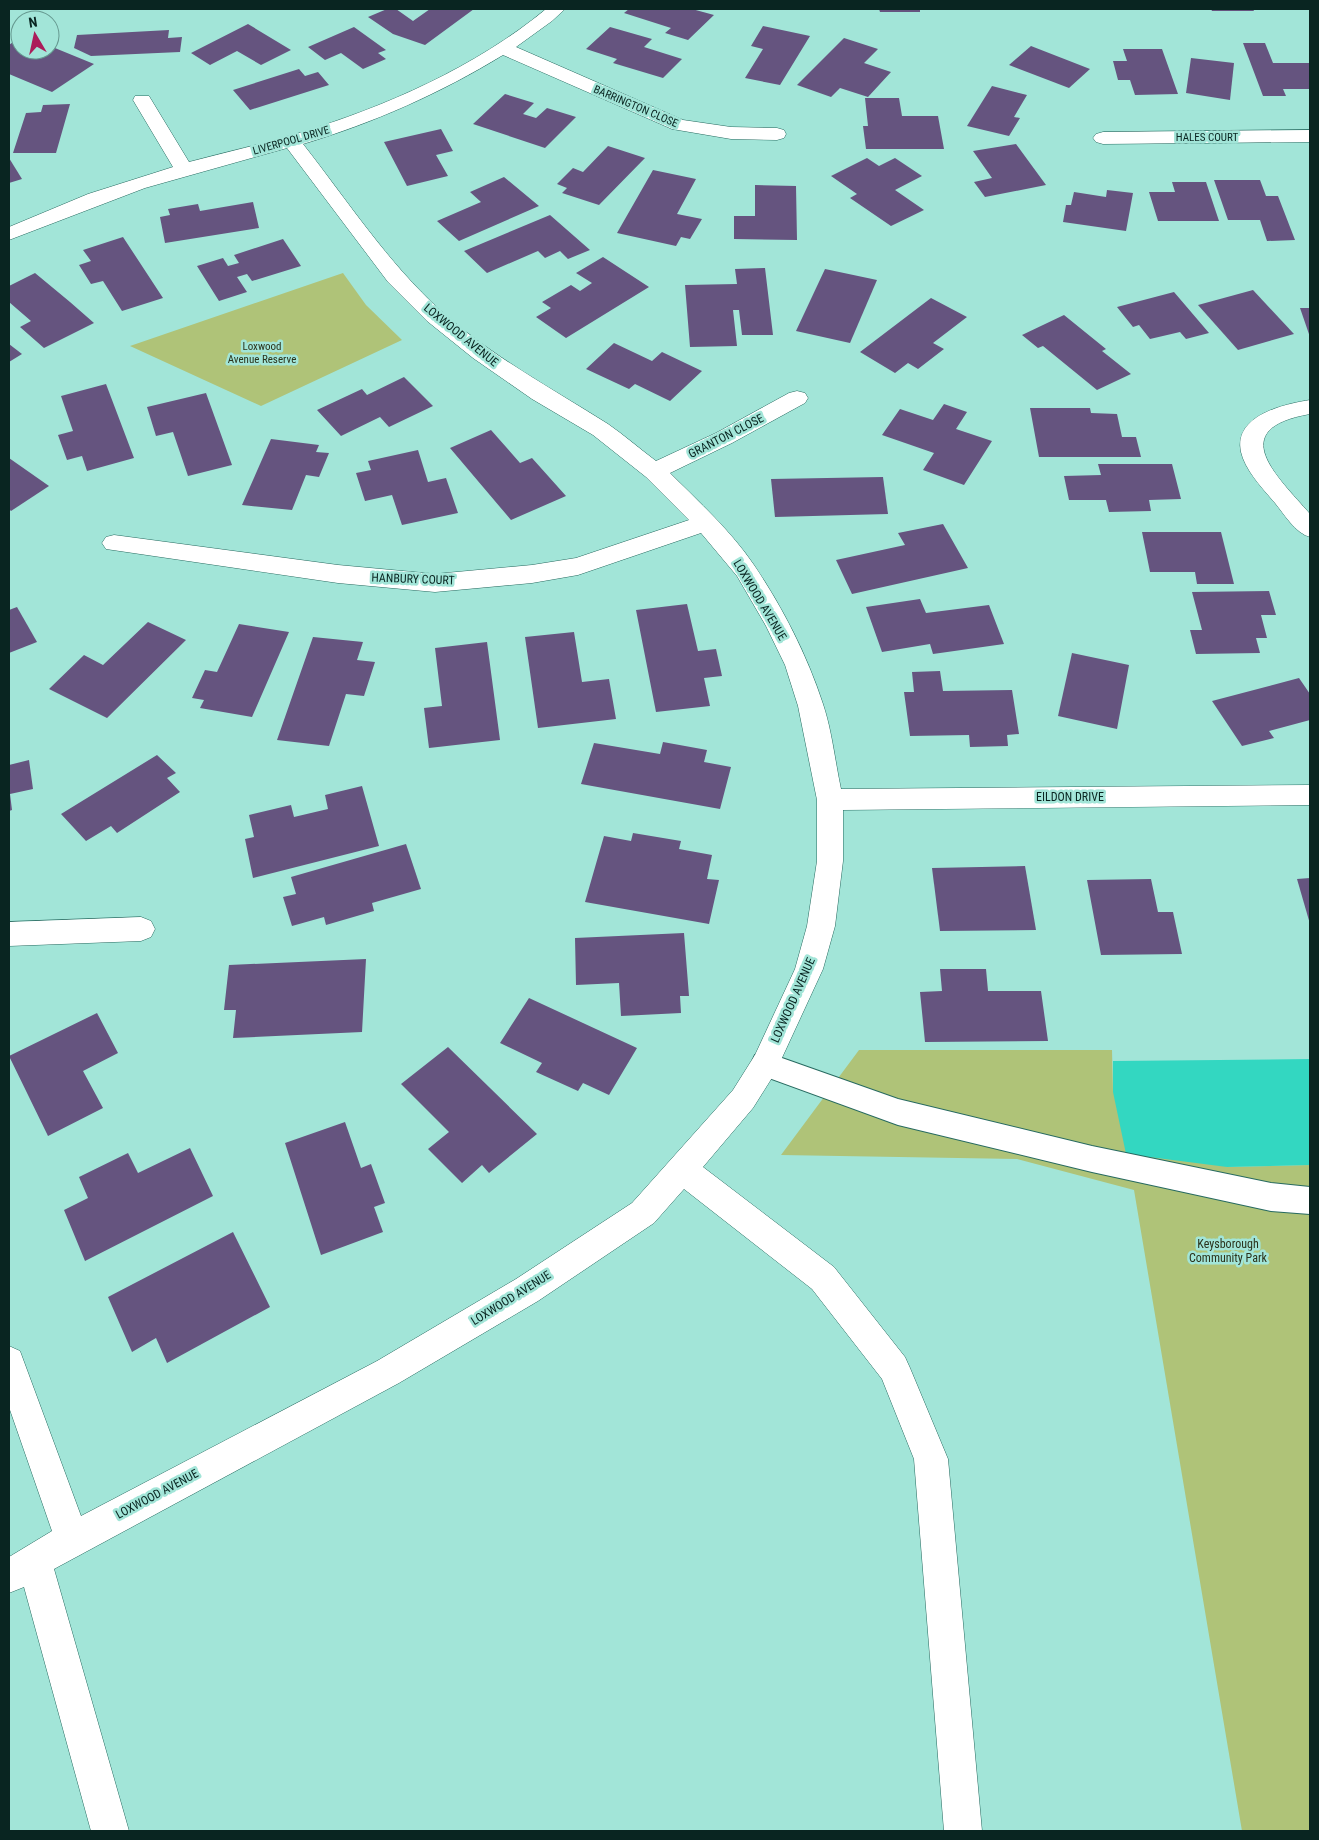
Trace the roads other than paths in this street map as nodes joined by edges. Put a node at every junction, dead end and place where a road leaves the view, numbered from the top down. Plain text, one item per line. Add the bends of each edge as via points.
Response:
1 (556, 9) edge
2 (502, 48) junction
3 (142, 100) dead end
4 (777, 134) dead end
5 (1310, 136) edge
6 (1103, 138) dead end
7 (292, 141) junction
8 (184, 170) junction
9 (9, 234) edge
10 (797, 398) dead end
11 (1310, 407) edge
12 (654, 471) junction
13 (706, 523) junction
14 (1310, 529) edge
15 (114, 543) dead end
16 (1310, 795) edge
17 (830, 800) junction
18 (141, 929) dead end
19 (9, 934) edge
20 (765, 1064) junction
21 (682, 1169) junction
22 (1310, 1201) edge
23 (9, 1362) edge
24 (72, 1539) junction
25 (21, 1568) edge
26 (110, 1831) edge
27 (963, 1831) edge

1 - 2 street, LIVERPOOL DRIVE
2 - 4 street, BARRINGTON CLOSE via 679,125 731,133
2 - 7 street, LIVERPOOL DRIVE via 423,91 347,123
3 - 8 street
5 - 6 street, HALES COURT
7 - 8 street, LIVERPOOL DRIVE
7 - 12 street, LOXWOOD AVENUE via 395,277 434,316 481,354 601,430
8 - 9 street, LIVERPOOL DRIVE via 95,197
10 - 12 street, GRANTON CLOSE
11 - 14 street via 1280,414 1263,423 1254,436 1252,451 1261,469
12 - 13 street, LOXWOOD AVENUE
13 - 15 street, HANBURY COURT via 578,566 532,574 435,582 338,574
13 - 17 street, LOXWOOD AVENUE via 744,570 777,624 797,665 811,706
16 - 17 street, EILDON DRIVE
17 - 20 street, LOXWOOD AVENUE via 830,861 821,926 809,970
18 - 19 street
20 - 21 street, LOXWOOD AVENUE via 743,1099
20 - 22 lane via 907,1114 1092,1160 1271,1197
21 - 24 street, LOXWOOD AVENUE via 643,1213 526,1290 388,1372
21 - 27 street via 823,1278 894,1368 931,1459
23 - 24 street
24 - 25 street, LOXWOOD AVENUE
25 - 26 street

